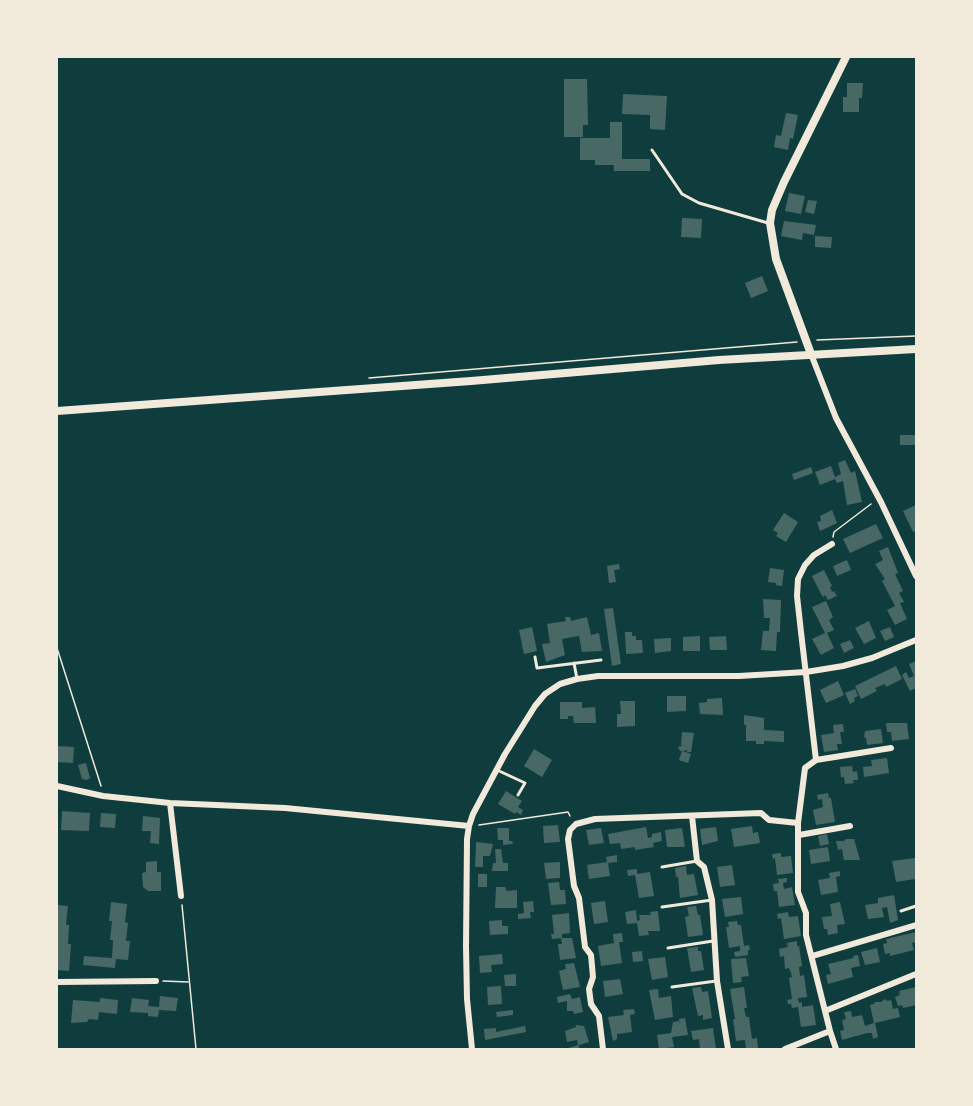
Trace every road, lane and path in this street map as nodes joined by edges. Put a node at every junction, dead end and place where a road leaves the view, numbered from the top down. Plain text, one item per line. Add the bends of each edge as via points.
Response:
1 (846, 57) edge
2 (652, 150) dead end
3 (770, 223) junction
4 (916, 336) edge
5 (806, 342) junction
6 (916, 349) edge
7 (811, 354) junction
8 (364, 378) dead end
9 (57, 411) edge
10 (879, 499) junction
11 (832, 544) joint
12 (916, 576) edge
13 (916, 640) edge
14 (57, 648) edge
15 (535, 657) dead end
16 (601, 660) dead end
17 (574, 662) junction
18 (806, 672) junction
19 (577, 679) junction
20 (891, 748) dead end
21 (816, 760) junction
22 (497, 770) junction
23 (57, 786) edge
24 (518, 795) dead end
25 (103, 796) junction
26 (170, 803) junction
27 (692, 816) junction
28 (798, 823) junction
29 (576, 824) junction
30 (469, 826) junction
31 (850, 826) dead end
32 (799, 835) junction
33 (697, 861) junction
34 (662, 867) dead end
35 (181, 896) joint
36 (712, 900) junction
37 (916, 906) edge
38 (662, 907) dead end
39 (901, 910) dead end
40 (916, 925) edge
41 (715, 941) junction
42 (668, 948) dead end
43 (812, 956) junction
44 (916, 974) edge
45 (156, 981) joint
46 (717, 981) junction
47 (57, 982) edge
48 (189, 982) junction
49 (672, 987) dead end
50 (825, 1011) junction
51 (830, 1031) junction
52 (196, 1049) edge
53 (472, 1049) edge
54 (603, 1049) edge
55 (728, 1049) edge
56 (785, 1049) edge
57 (836, 1049) edge

1 - 3 street via 784,182
2 - 3 lane via 682,194 699,203
3 - 5 street via 776,259
4 - 5 path
5 - 7 street
5 - 8 path
6 - 7 street
7 - 9 street
7 - 10 street via 836,418
10 - 11 path via 834,532
10 - 12 street
11 - 18 street via 814,555 798,579
13 - 18 street via 872,658
14 - 25 path
15 - 17 lane via 537,668
16 - 17 lane
17 - 19 lane
18 - 19 street
18 - 21 street
19 - 22 street via 545,693
20 - 21 street
21 - 28 street via 805,768
22 - 24 lane via 525,783
22 - 30 street
23 - 25 street
25 - 26 street
26 - 30 street via 285,808
26 - 35 street
27 - 28 street via 761,813 769,820
27 - 29 street via 595,819
27 - 33 street
28 - 32 street
29 - 30 path via 568,812
29 - 54 street via 568,839 585,947 591,955 591,1004 599,1016
30 - 53 street via 466,946
31 - 32 street
32 - 43 street via 798,891 806,913 806,935
33 - 34 lane
33 - 36 street via 704,867
35 - 48 path
36 - 38 lane
36 - 41 street
37 - 39 lane
40 - 43 street
41 - 42 lane
41 - 46 street
43 - 50 street
44 - 50 street
45 - 47 street
45 - 48 path
46 - 49 lane
46 - 55 street
48 - 52 path
50 - 51 street
51 - 56 street
51 - 57 street

